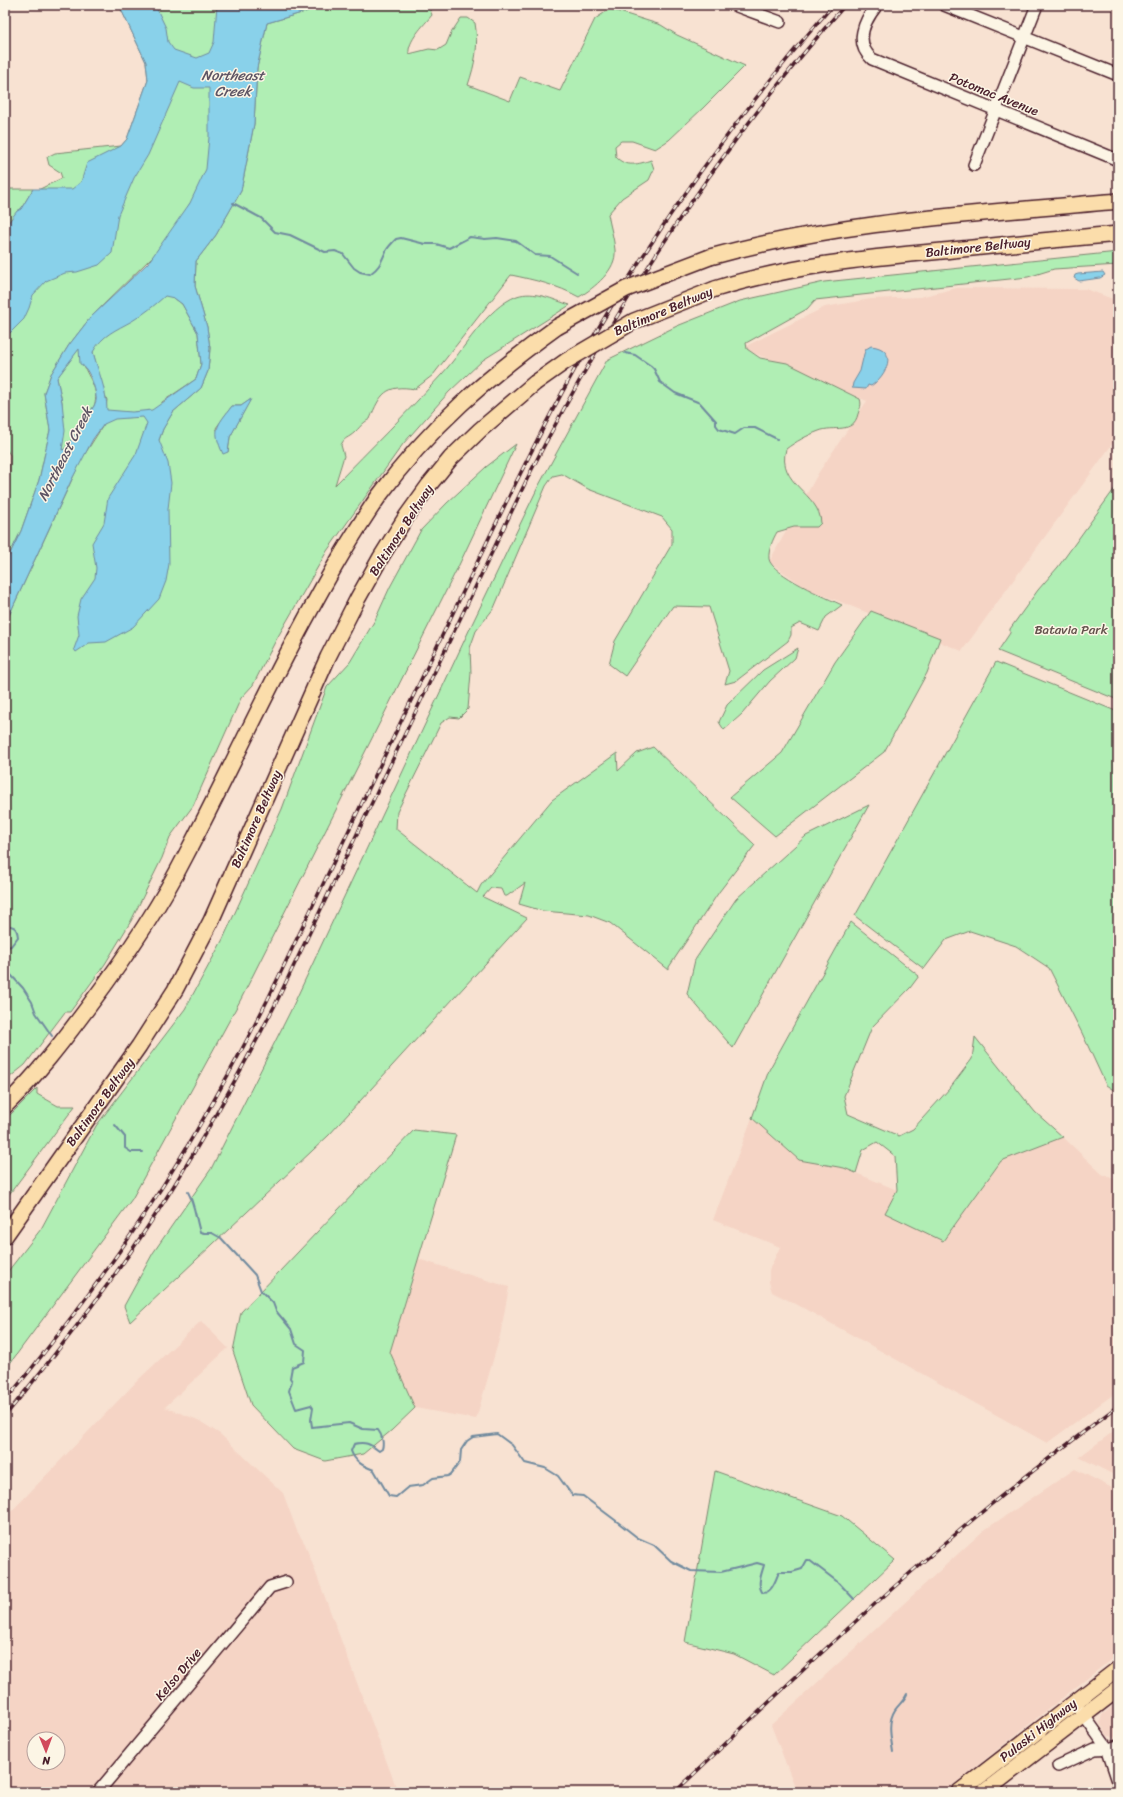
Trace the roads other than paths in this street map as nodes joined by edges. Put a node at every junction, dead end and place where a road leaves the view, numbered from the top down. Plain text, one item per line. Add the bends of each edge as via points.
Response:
1 (734, 5) edge
2 (877, 5) edge
3 (944, 5) edge
4 (1037, 5) edge
5 (780, 22) dead end
6 (1025, 38) junction
7 (1118, 75) edge
8 (996, 110) junction
9 (1118, 160) edge
10 (974, 165) dead end
11 (1118, 201) edge
12 (1118, 234) edge
13 (5, 1106) edge
14 (48, 1174) junction
15 (5, 1232) edge
16 (5, 1236) edge
17 (286, 1582) dead end
18 (1118, 1669) edge
19 (1118, 1689) edge
20 (1074, 1702) junction
21 (1083, 1716) junction
22 (1113, 1747) edge
23 (1058, 1766) dead end
24 (1118, 1781) edge
25 (98, 1792) edge
26 (959, 1792) edge
27 (984, 1792) edge

1 - 5 street
2 - 8 street, Potomac Avenue via 864,28 862,38 864,49 872,59
3 - 6 street
4 - 6 street
6 - 7 street
6 - 8 street
8 - 9 street, Potomac Avenue
8 - 10 street
11 - 13 highway, bridge via 849,228 793,237 710,257 626,289 557,327 493,375 433,430 379,496 350,539 299,632 165,894 120,963 62,1043
12 - 14 highway, Baltimore Beltway, bridge via 853,260 798,268 715,289 634,321 572,357 535,383 480,430 451,458 429,485 381,557 328,657 196,952 168,1003
14 - 15 highway
14 - 16 highway, Baltimore Beltway
17 - 25 street, Kelso Drive via 270,1587
18 - 20 highway, Pulaski Highway
19 - 21 highway, Pulaski Highway
20 - 21 street
20 - 26 highway, Pulaski Highway
21 - 22 street
21 - 27 highway, Pulaski Highway
22 - 23 street via 1095,1749
22 - 24 street

